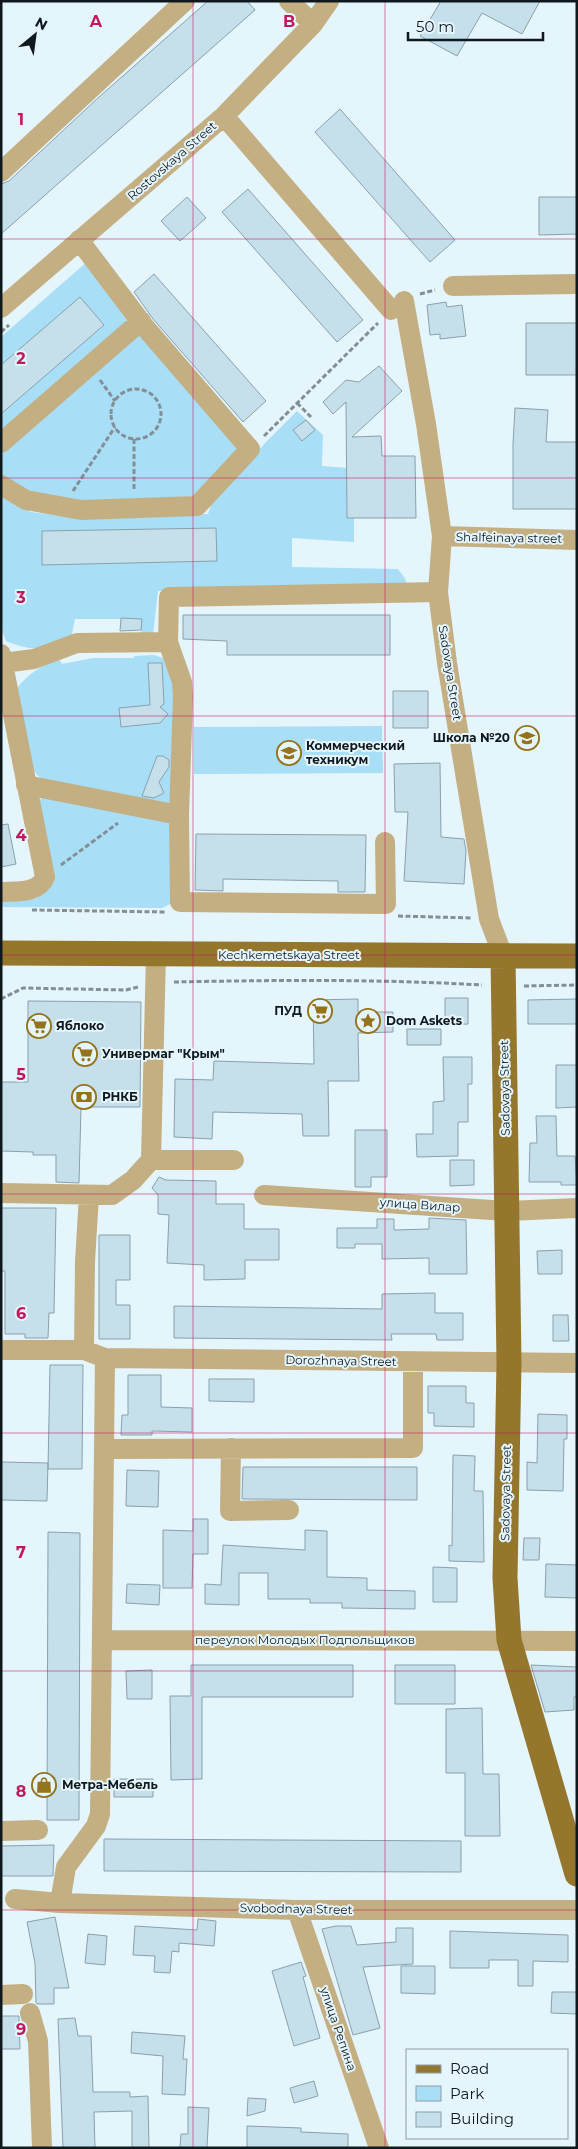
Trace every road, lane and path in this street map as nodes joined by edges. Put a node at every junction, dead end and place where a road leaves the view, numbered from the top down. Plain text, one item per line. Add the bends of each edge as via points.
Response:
1 (185, 1) edge
2 (289, 1) edge
3 (329, 1) edge
4 (313, 24) junction
5 (224, 116) junction
6 (1, 172) edge
7 (80, 240) junction
8 (577, 284) edge
9 (453, 286) joint
10 (398, 305) junction
11 (1, 308) edge
12 (140, 321) junction
13 (90, 365) junction
14 (115, 401) junction
15 (297, 403) junction
16 (311, 417) dead end
17 (115, 427) junction
18 (134, 438) junction
19 (1, 443) edge
20 (250, 450) junction
21 (1, 485) edge
22 (62, 507) junction
23 (134, 509) junction
24 (442, 536) junction
25 (577, 540) edge
26 (438, 592) junction
27 (168, 642) junction
28 (2, 659) edge
29 (26, 785) junction
30 (141, 807) junction
31 (179, 814) junction
32 (384, 842) dead end
33 (44, 878) junction
34 (1, 892) edge
35 (180, 902) junction
36 (386, 904) junction
37 (30, 910) dead end
38 (489, 919) junction
39 (1, 954) edge
40 (156, 954) junction
41 (502, 956) junction
42 (577, 956) edge
43 (154, 984) junction
44 (577, 985) edge
45 (503, 987) junction
46 (1, 999) edge
47 (151, 1160) junction
48 (234, 1160) dead end
49 (1, 1193) edge
50 (89, 1195) junction
51 (264, 1195) dead end
52 (577, 1208) edge
53 (507, 1210) junction
54 (1, 1350) edge
55 (84, 1350) junction
56 (105, 1358) junction
57 (413, 1362) junction
58 (509, 1362) junction
59 (577, 1363) edge
60 (231, 1448) junction
61 (104, 1449) junction
62 (289, 1510) dead end
63 (102, 1640) junction
64 (509, 1640) junction
65 (577, 1641) edge
66 (38, 1830) dead end
67 (1, 1831) edge
68 (577, 1874) edge
69 (15, 1899) dead end
70 (60, 1903) junction
71 (297, 1910) junction
72 (577, 1910) edge
73 (1, 1995) edge
74 (42, 2148) edge
75 (379, 2148) edge

1 - 6 street
2 - 4 street
3 - 4 street, Rostovskaya Street
4 - 5 street, Rostovskaya Street
5 - 7 street, Rostovskaya Street
5 - 10 street
7 - 11 street, Rostovskaya Street
7 - 12 street
8 - 9 street
9 - 10 path via 410,297
10 - 15 path
10 - 24 street, Sadovaya Street via 426,424
12 - 13 street
12 - 20 street
13 - 14 path
13 - 19 street
14 - 17 path via 111,412
14 - 18 path via 122,393 136,389 150,393 160,406 161,415 155,430 142,438
15 - 16 path
15 - 20 path
17 - 18 path via 127,437
17 - 22 path
18 - 23 path
20 - 23 street via 197,506
21 - 22 street via 26,500
22 - 23 street
24 - 25 street, Shalfeinaya street
24 - 26 street, Sadovaya Street
26 - 27 street via 169,597
26 - 38 street, Sadovaya Street
27 - 28 street via 78,643 34,659
27 - 31 street via 183,696
28 - 29 street
29 - 30 street
29 - 33 street
30 - 31 street
30 - 33 path
31 - 35 street
32 - 36 street
33 - 34 street via 37,888
35 - 36 street
35 - 37 path via 166,912
36 - 38 path via 386,916
38 - 41 street, Sadovaya Street
39 - 40 main road, Kechkemetskaya Street
40 - 41 main road, Kechkemetskaya Street
40 - 43 street
41 - 42 main road, Kechkemetskaya Street
41 - 45 main road, Sadovaya Street
43 - 45 path via 323,980
43 - 46 path via 126,990 24,988
43 - 47 street
44 - 45 path
45 - 53 main road, Sadovaya Street
47 - 48 street
47 - 50 street via 133,1180 112,1195
49 - 50 street
50 - 55 street via 84,1262
51 - 53 street, улица Вилар
52 - 53 street, улица Вилар
53 - 58 main road, Sadovaya Street
54 - 55 street
55 - 56 street
56 - 57 street, Dorozhnaya Street
56 - 61 street
57 - 58 street, Dorozhnaya Street
57 - 60 street via 413,1448
58 - 59 street, Dorozhnaya Street
58 - 64 main road, Sadovaya Street via 504,1578
60 - 61 street
60 - 62 street via 230,1511
61 - 63 street
63 - 64 street, переулок Молодых Подпольщиков
63 - 70 street via 100,1814 96,1826 66,1867
64 - 65 street, переулок Молодых Подпольщиков
64 - 68 main road, Sadovaya Street
66 - 67 street
69 - 70 street, Svobodnaya Street
70 - 71 street, Svobodnaya Street
71 - 72 street, Svobodnaya Street
71 - 75 street, улица Репина
73 - 74 street via 27,2004 38,2041

